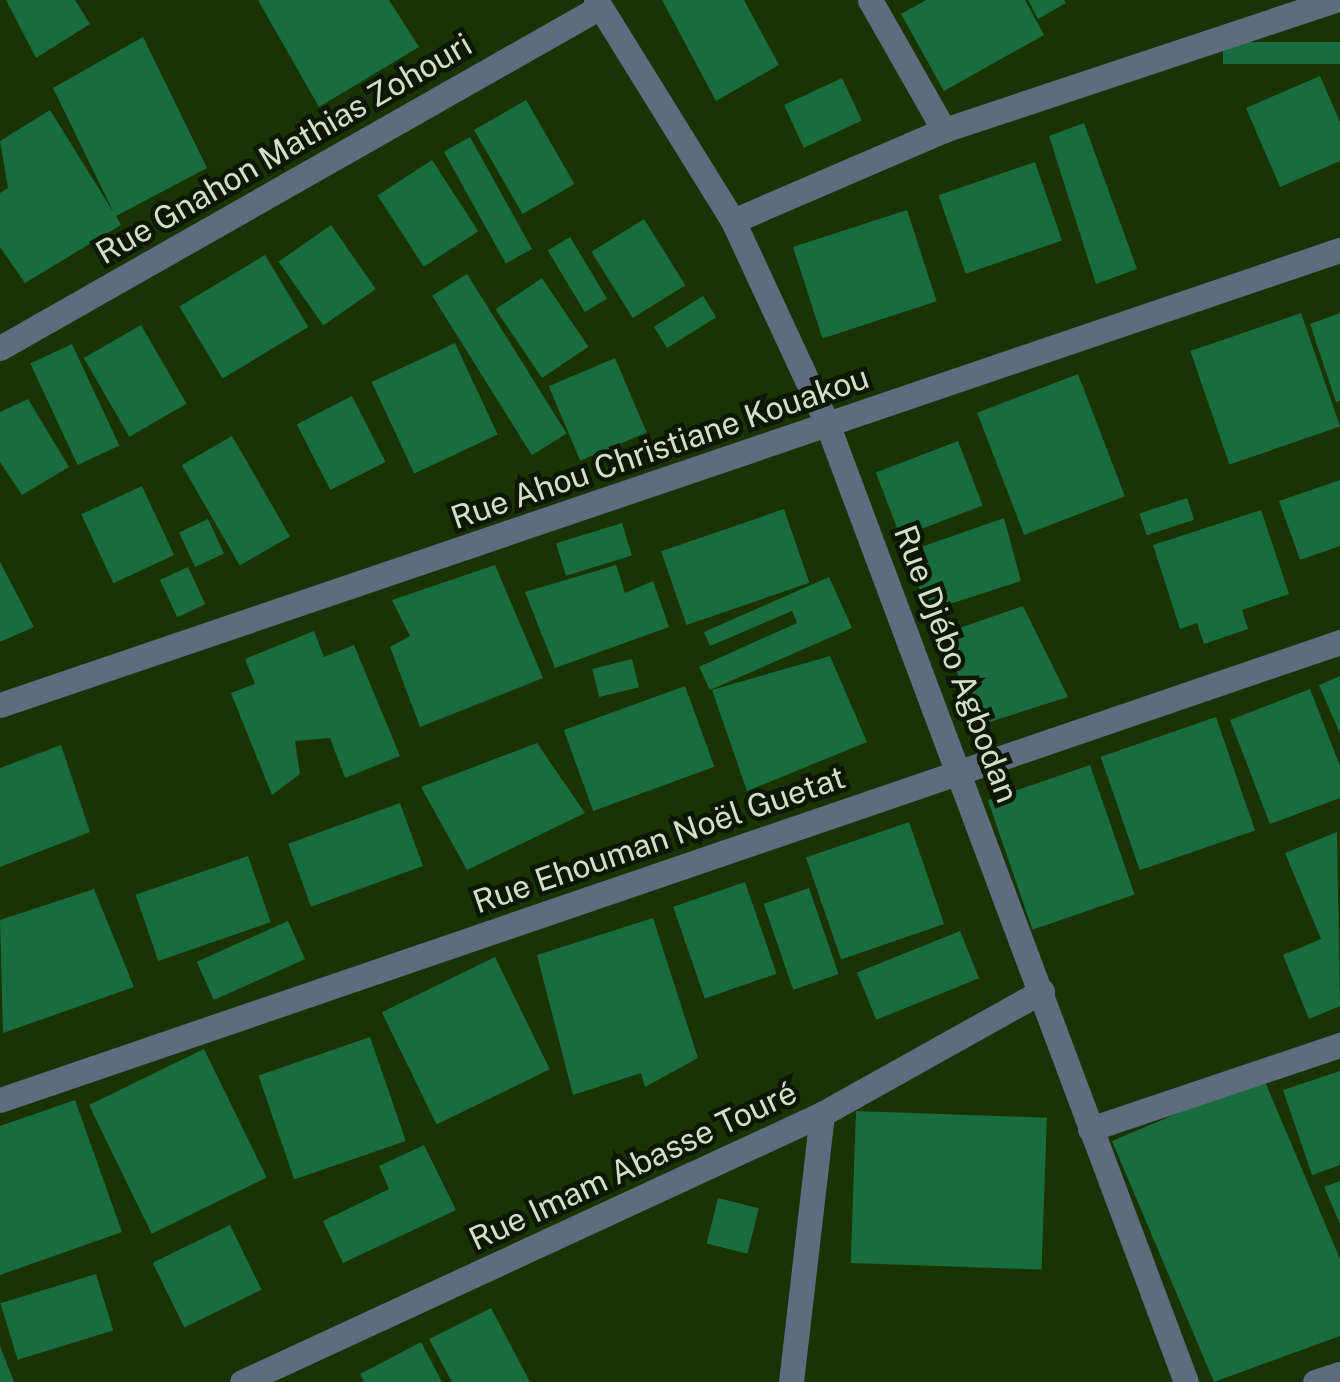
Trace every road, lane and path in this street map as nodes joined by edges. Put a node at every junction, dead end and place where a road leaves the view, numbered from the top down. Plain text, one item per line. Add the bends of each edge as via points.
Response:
1 (870, 0) edge
2 (1334, 0) edge
3 (598, 3) edge
4 (944, 130) junction
5 (732, 221) junction
6 (1340, 250) edge
7 (0, 348) edge
8 (828, 426) junction
9 (1340, 642) edge
10 (0, 704) edge
11 (964, 770) junction
12 (1042, 992) junction
13 (1340, 1045) edge
14 (0, 1100) edge
15 (822, 1114) junction
16 (1090, 1130) junction
17 (1340, 1374) edge
18 (242, 1382) edge
19 (791, 1382) edge
20 (1186, 1382) edge
21 (1316, 1382) edge

1 - 4 street
2 - 4 street
3 - 5 street, Rue Djébo Agbodan
3 - 7 street, Rue Gnahon Mathias Zohouri
4 - 5 street
5 - 8 street, Rue Djébo Agbodan
6 - 8 street, Rue Ahou Christiane Kouakou
8 - 10 street, Rue Ahou Christiane Kouakou
8 - 11 street, Rue Djébo Agbodan
9 - 11 street, Rue Ehouman Noël Guetat
11 - 12 street, Rue Djébo Agbodan
11 - 14 street, Rue Ehouman Noël Guetat
12 - 15 street, Rue Imam Abasse Touré
12 - 16 street, Rue Djébo Agbodan
13 - 16 street
15 - 18 street, Rue Imam Abasse Touré
15 - 19 street
16 - 20 street, Rue Djébo Agbodan
17 - 21 street

